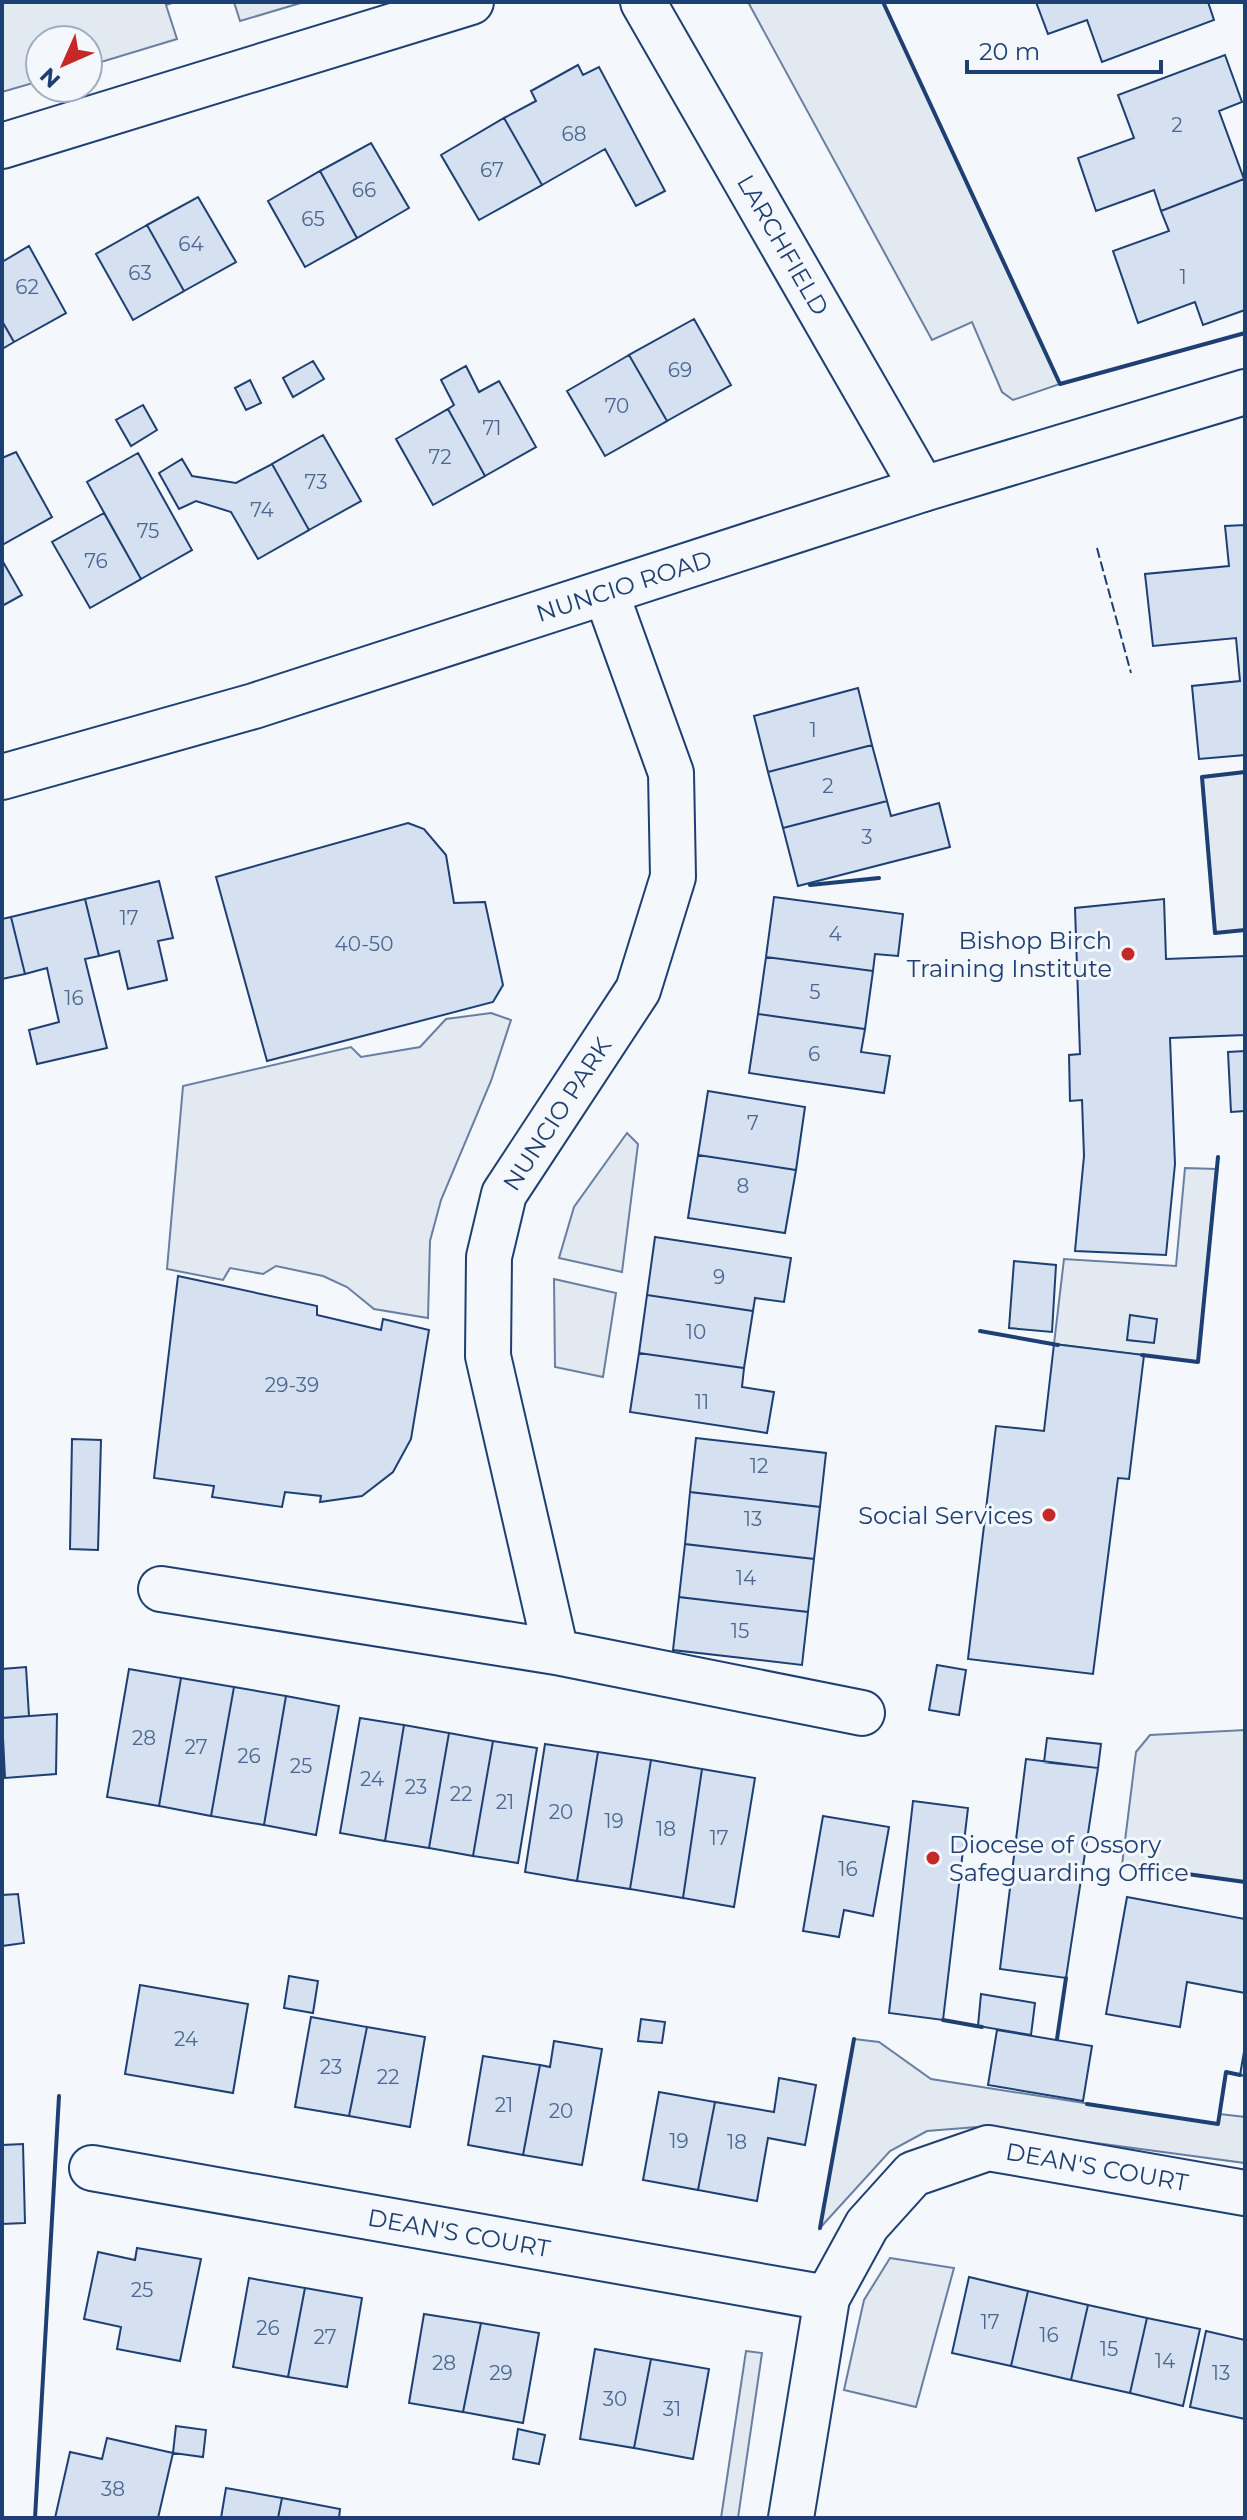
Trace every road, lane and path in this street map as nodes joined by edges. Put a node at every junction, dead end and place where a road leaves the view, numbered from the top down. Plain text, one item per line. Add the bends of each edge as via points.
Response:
1 (471, 2) edge
2 (643, 2) edge
3 (2, 146) edge
4 (1245, 392) edge
5 (923, 489) junction
6 (606, 593) junction
7 (2, 777) edge
8 (161, 1589) dead end
9 (556, 1652) junction
10 (862, 1713) dead end
11 (92, 2168) dead end
12 (1245, 2193) edge
13 (827, 2298) junction
14 (791, 2518) edge

1 - 3 street
2 - 5 street, LARCHFIELD
4 - 5 street, NUNCIO ROAD
5 - 6 street, NUNCIO ROAD
6 - 7 street, NUNCIO ROAD via 254,706
6 - 9 street, NUNCIO PARK via 671,773 673,877 638,990 504,1194 489,1257 488,1356
8 - 9 street
9 - 10 street
11 - 13 street, DEAN'S COURT
12 - 13 street, DEAN'S COURT via 988,2148 913,2174 867,2225
13 - 14 street, DEAN'S COURT

